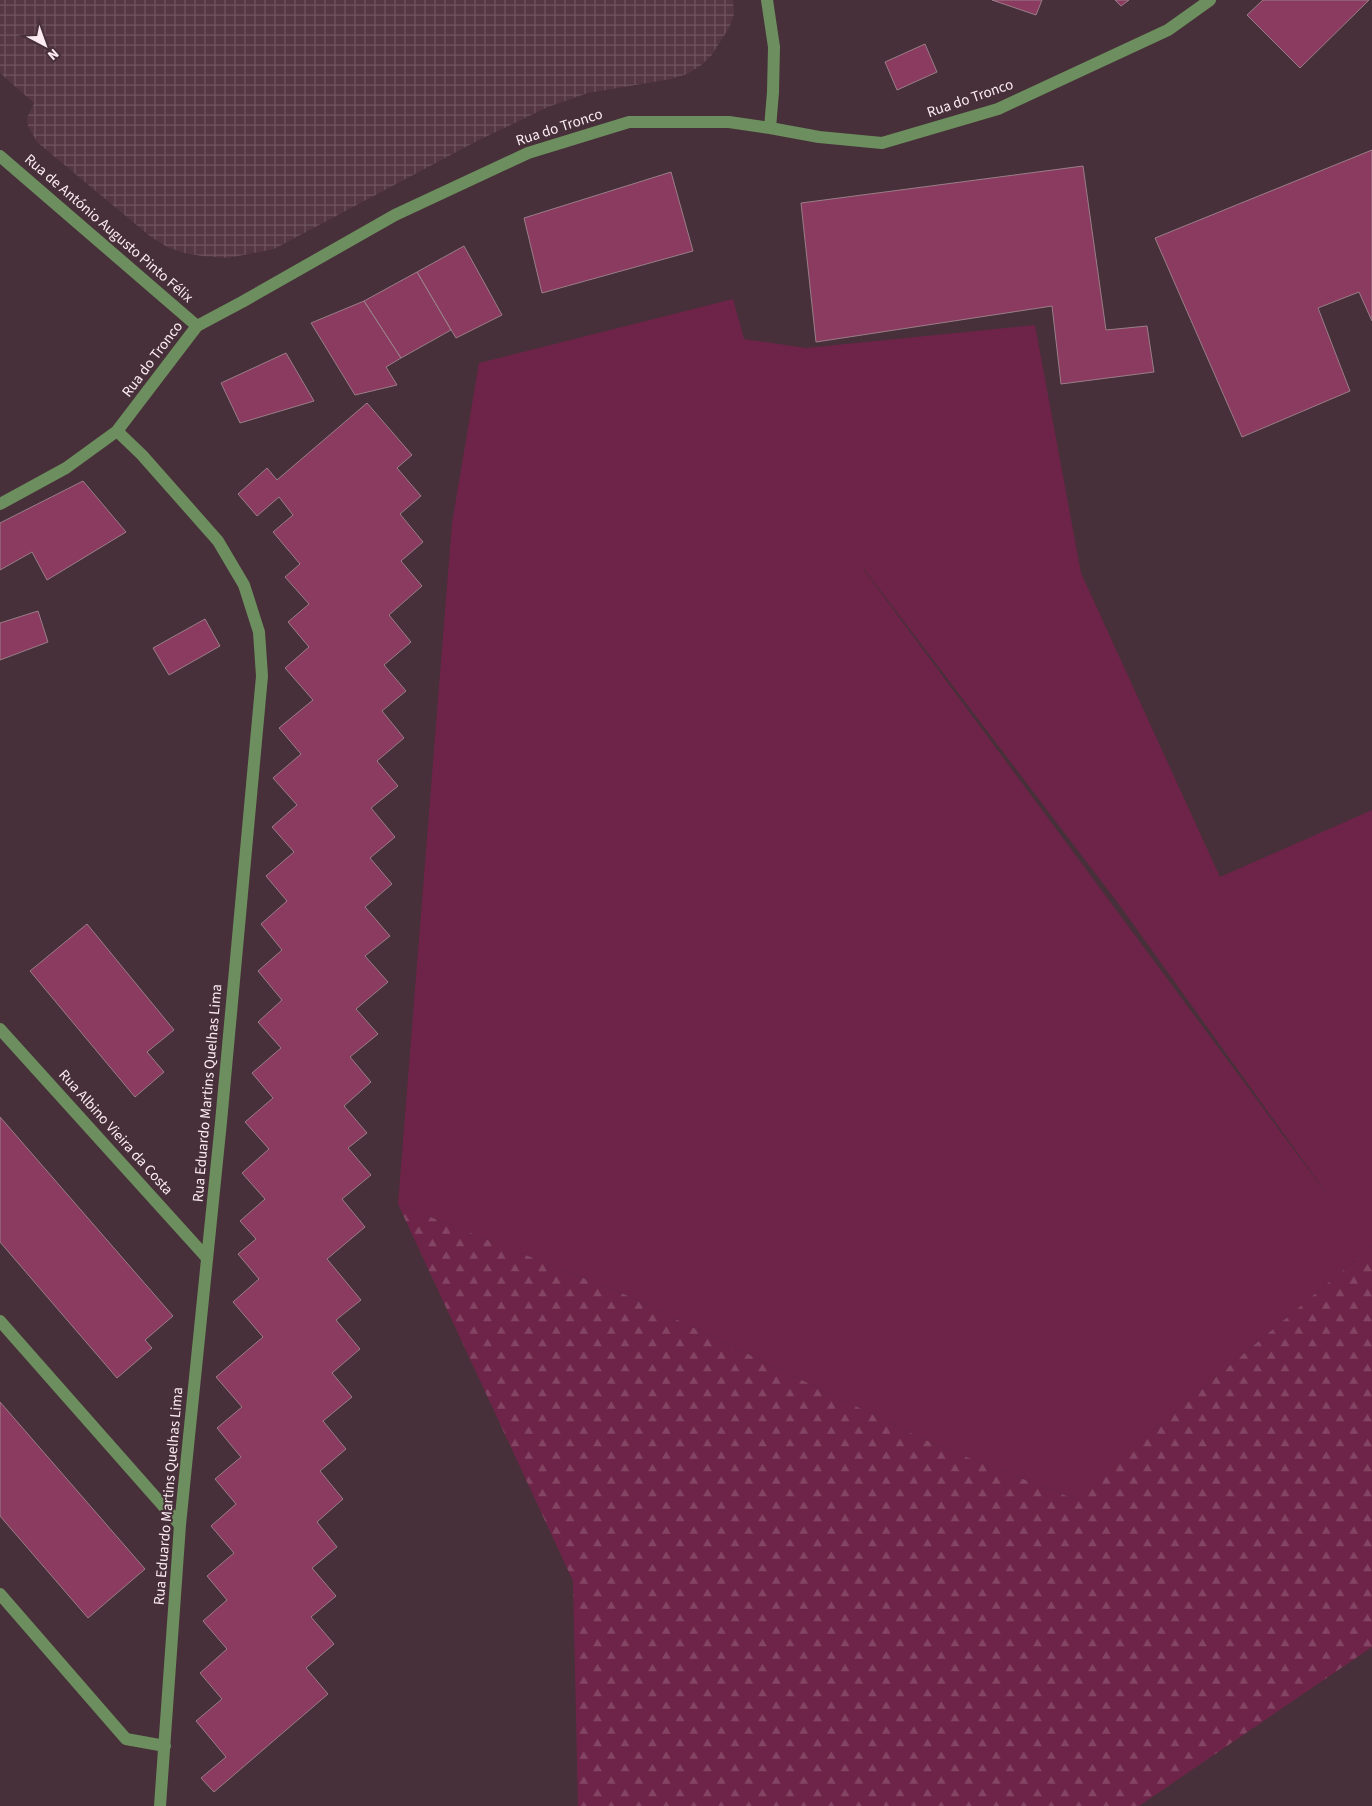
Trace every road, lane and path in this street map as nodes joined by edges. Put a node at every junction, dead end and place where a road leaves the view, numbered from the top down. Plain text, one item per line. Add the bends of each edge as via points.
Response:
1 (767, 0) edge
2 (1210, 0) edge
3 (770, 128) junction
4 (0, 156) edge
5 (197, 326) junction
6 (117, 431) junction
7 (0, 504) edge
8 (0, 1029) edge
9 (207, 1258) junction
10 (0, 1321) edge
11 (180, 1525) junction
12 (0, 1594) edge
13 (165, 1746) junction
14 (160, 1806) edge

1 - 3 street via 774,46
2 - 3 street, Rua do Tronco via 1168,30 998,109 882,142 820,137
3 - 5 street, Rua do Tronco via 729,122 629,122 528,153 395,215
4 - 5 street, Rua de António Augusto Pinto Félix
5 - 6 street, Rua do Tronco
6 - 7 street, Rua do Tronco via 66,468
6 - 9 street, Rua Eduardo Martins Quelhas Lima via 218,541 244,585 259,632 262,676
8 - 9 street, Rua Albino Vieira da Costa
9 - 11 street, Rua Eduardo Martins Quelhas Lima
10 - 11 street
11 - 13 street, Rua Eduardo Martins Quelhas Lima
12 - 13 street via 126,1739
13 - 14 street, Rua Eduardo Martins Quelhas Lima

